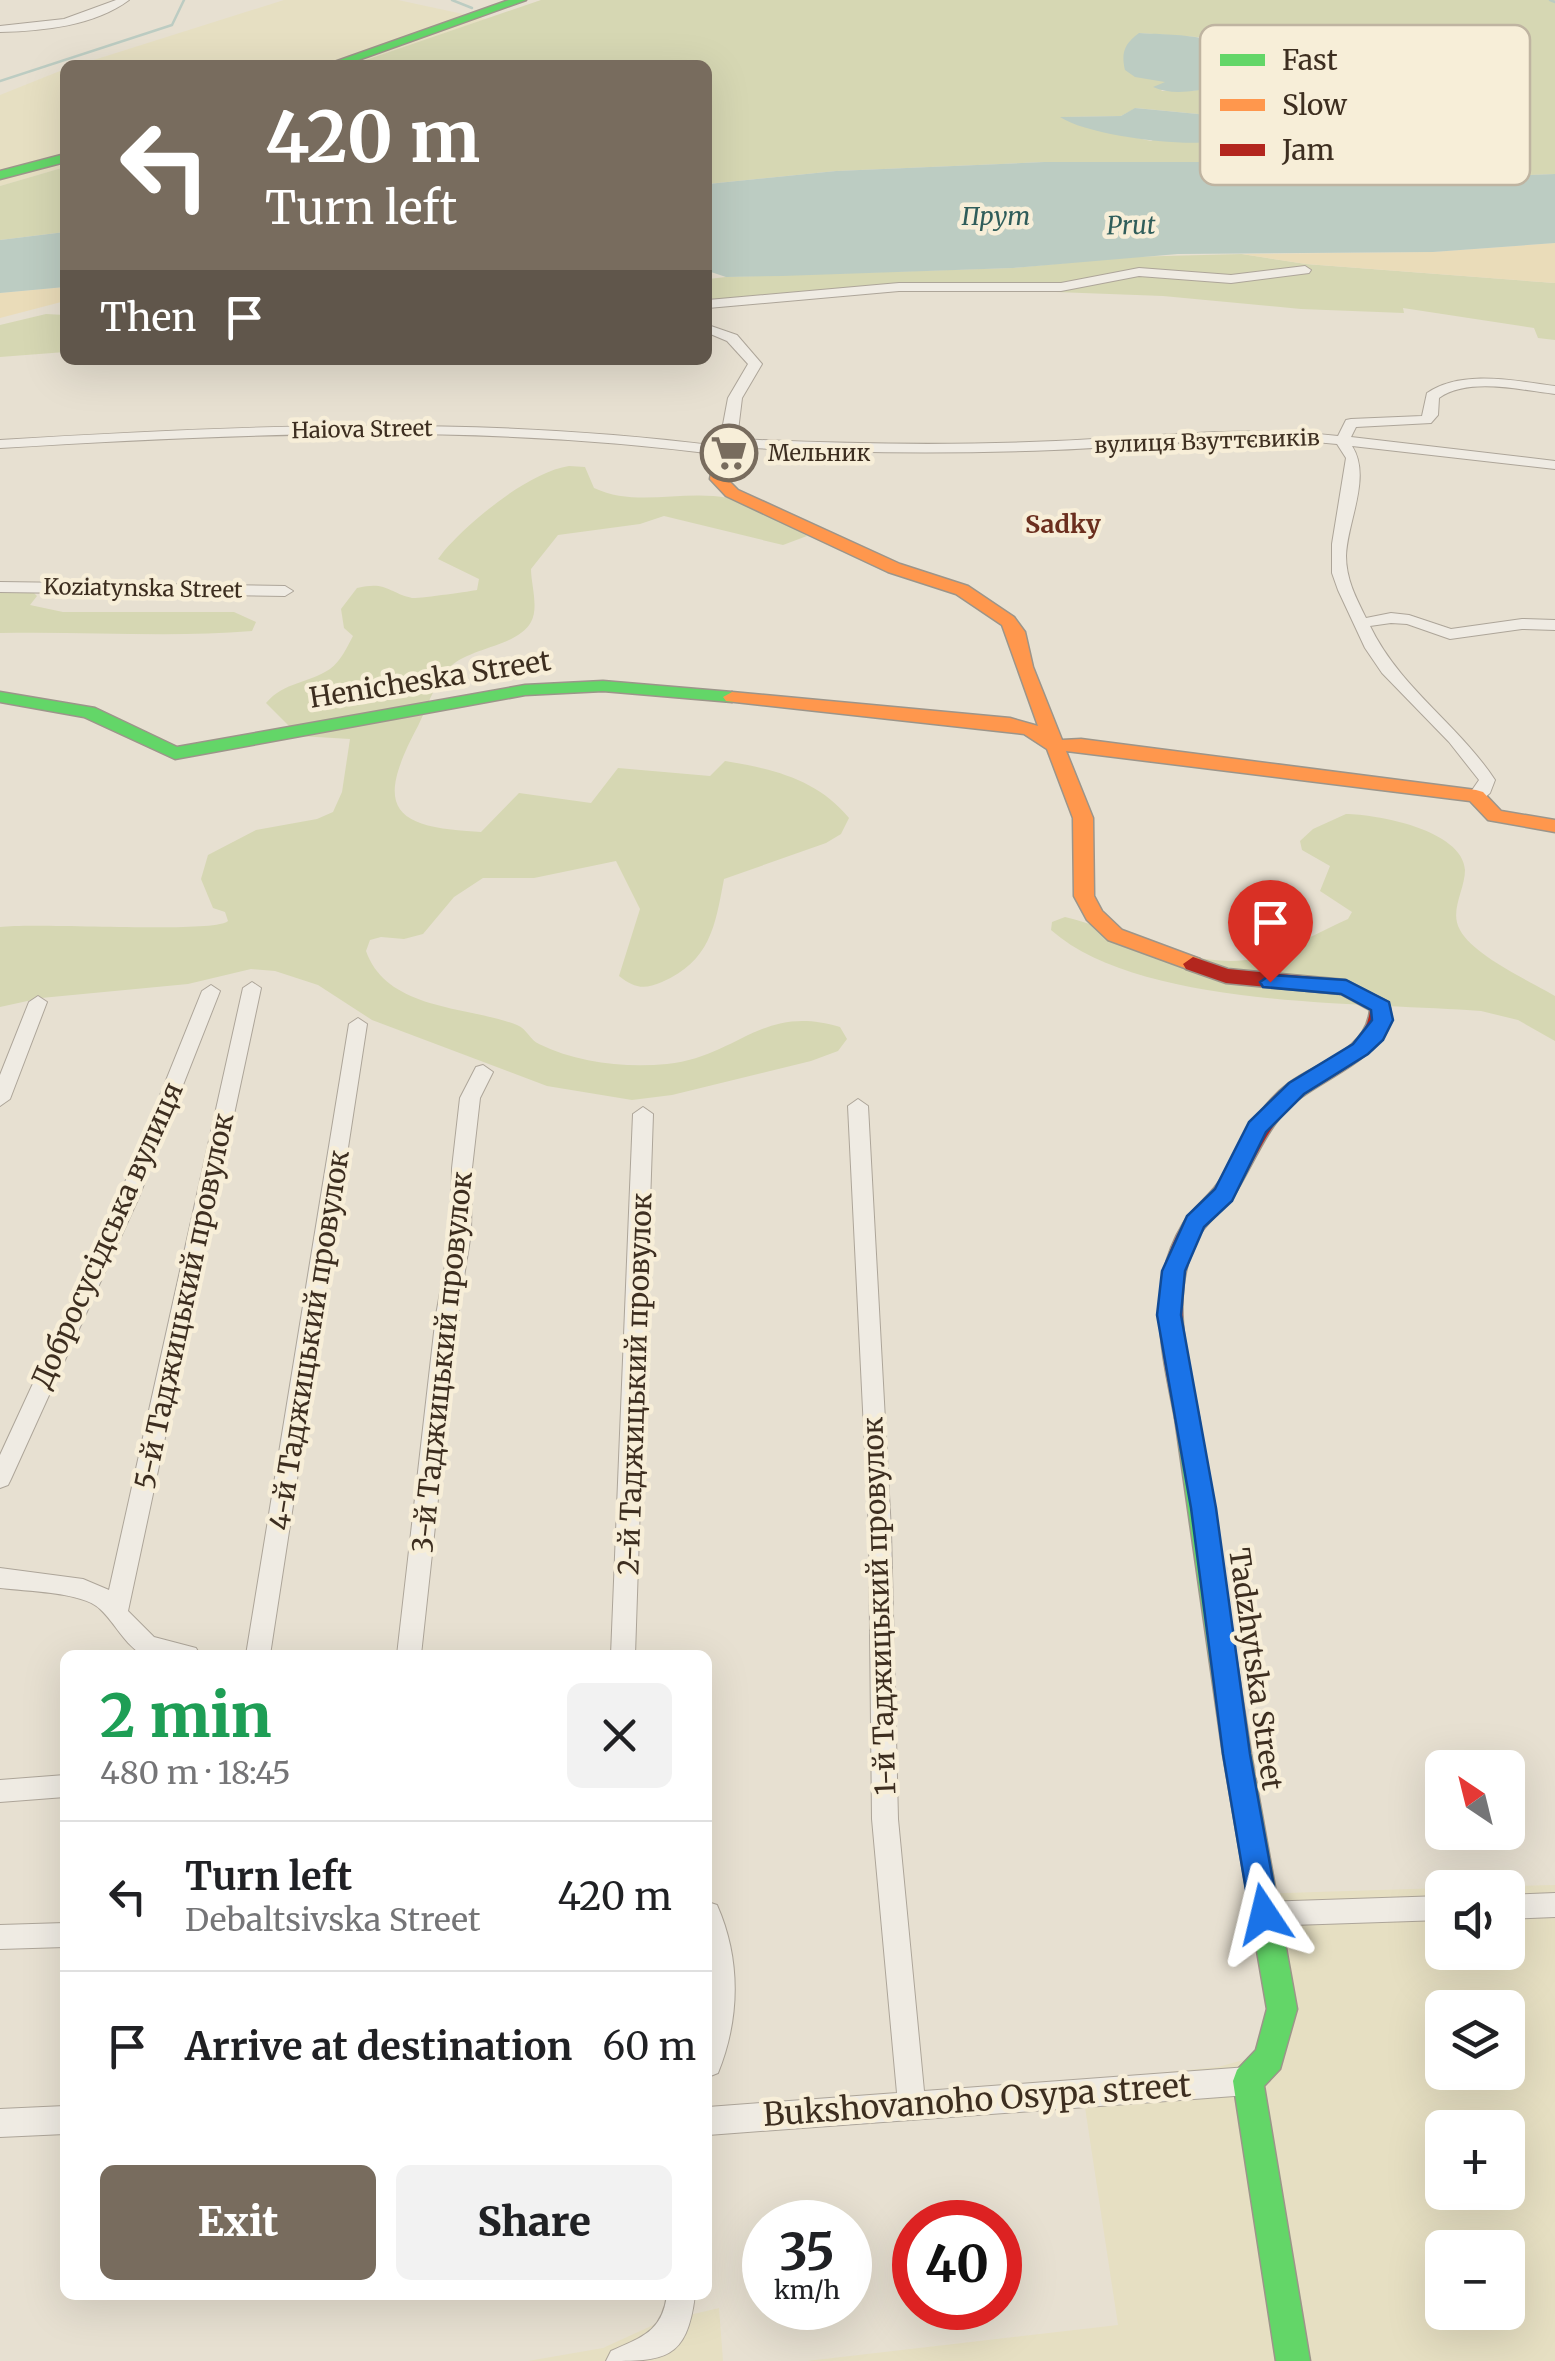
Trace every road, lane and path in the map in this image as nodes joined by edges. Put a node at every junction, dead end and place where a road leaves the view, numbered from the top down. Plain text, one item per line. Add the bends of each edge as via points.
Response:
1 (124, 0) edge
2 (520, 0) edge
3 (0, 29) edge
4 (346, 60) edge
5 (60, 159) edge
6 (0, 175) edge
7 (1304, 270) dead end
8 (712, 304) edge
9 (712, 330) edge
10 (1555, 390) edge
11 (1342, 441) junction
12 (0, 444) edge
13 (726, 447) junction
14 (1555, 465) edge
15 (0, 587) edge
16 (285, 592) dead end
17 (1361, 623) junction
18 (1555, 625) edge
19 (0, 697) edge
20 (1055, 746) junction
21 (1476, 796) junction
22 (1555, 826) edge
23 (252, 988) dead end
24 (211, 991) dead end
25 (38, 1002) dead end
26 (358, 1024) dead end
27 (482, 1072) dead end
28 (0, 1099) edge
29 (858, 1106) dead end
30 (643, 1114) dead end
31 (0, 1479) edge
32 (0, 1578) edge
33 (116, 1613) junction
34 (165, 1650) edge
35 (259, 1650) edge
36 (411, 1650) edge
37 (624, 1650) edge
38 (60, 1786) edge
39 (0, 1791) edge
40 (1555, 1905) edge
41 (1525, 1906) edge
42 (1425, 1909) edge
43 (1264, 1914) junction
44 (712, 1921) edge
45 (60, 1935) edge
46 (0, 1937) edge
47 (712, 2046) edge
48 (1248, 2081) junction
49 (912, 2106) junction
50 (722, 2119) edge
51 (60, 2120) edge
52 (0, 2123) edge
53 (681, 2300) edge
54 (621, 2361) edge
55 (1293, 2361) edge

1 - 3 street via 65,22
2 - 4 street
5 - 6 street
7 - 8 street via 1231,279 1139,272 1061,287 842,290
9 - 13 street via 732,338 755,364 735,398
10 - 11 street via 1444,388 1432,396 1426,420 1351,423
11 - 13 street, вулиця Взуттєвиків via 1293,436
11 - 14 street
11 - 17 street, вулиця Взуттєвиків via 1353,472 1340,576
12 - 13 street, Haiova Street via 419,427
13 - 20 street via 718,479 732,493 894,568 962,590 1008,621
15 - 16 street, Koziatynska Street
17 - 18 street via 1392,618 1450,634
17 - 21 street, вулиця Взуттєвиків via 1392,675 1479,766 1487,780
19 - 20 street, Henicheska Street via 89,712 175,753 558,686 711,692 981,720 1032,730
20 - 21 street via 1081,744
20 - 43 street, Tadzhytska Street via 1083,818 1084,896 1116,935 1226,976 1319,983 1366,995 1382,1007 1375,1035 1296,1088 1257,1128 1224,1195 1195,1222 1174,1271 1169,1315
21 - 22 street via 1495,816
23 - 33 street, 5-й Таджицький провулок
24 - 31 street, Добросусідська вулиця via 129,1197
25 - 28 street
26 - 35 street, 4-й Таджицький провулок
27 - 36 street, 3-й Таджицький провулок via 468,1116 461,1234
29 - 49 street, 1-й Таджицький провулок via 880,1531 885,1819
30 - 37 street, 2-й Таджицький провулок
32 - 33 street via 83,1589 107,1600
33 - 34 street via 147,1646
38 - 39 street
40 - 41 street
42 - 43 street
43 - 48 street, Tadzhytska Street via 1282,2009 1269,2058
44 - 47 street via 720,1936 723,1998
45 - 46 street
48 - 49 street, Bukshovanoho Osypa street
48 - 55 street
49 - 50 street, Bukshovanoho Osypa street
51 - 52 street
53 - 54 street via 666,2341

